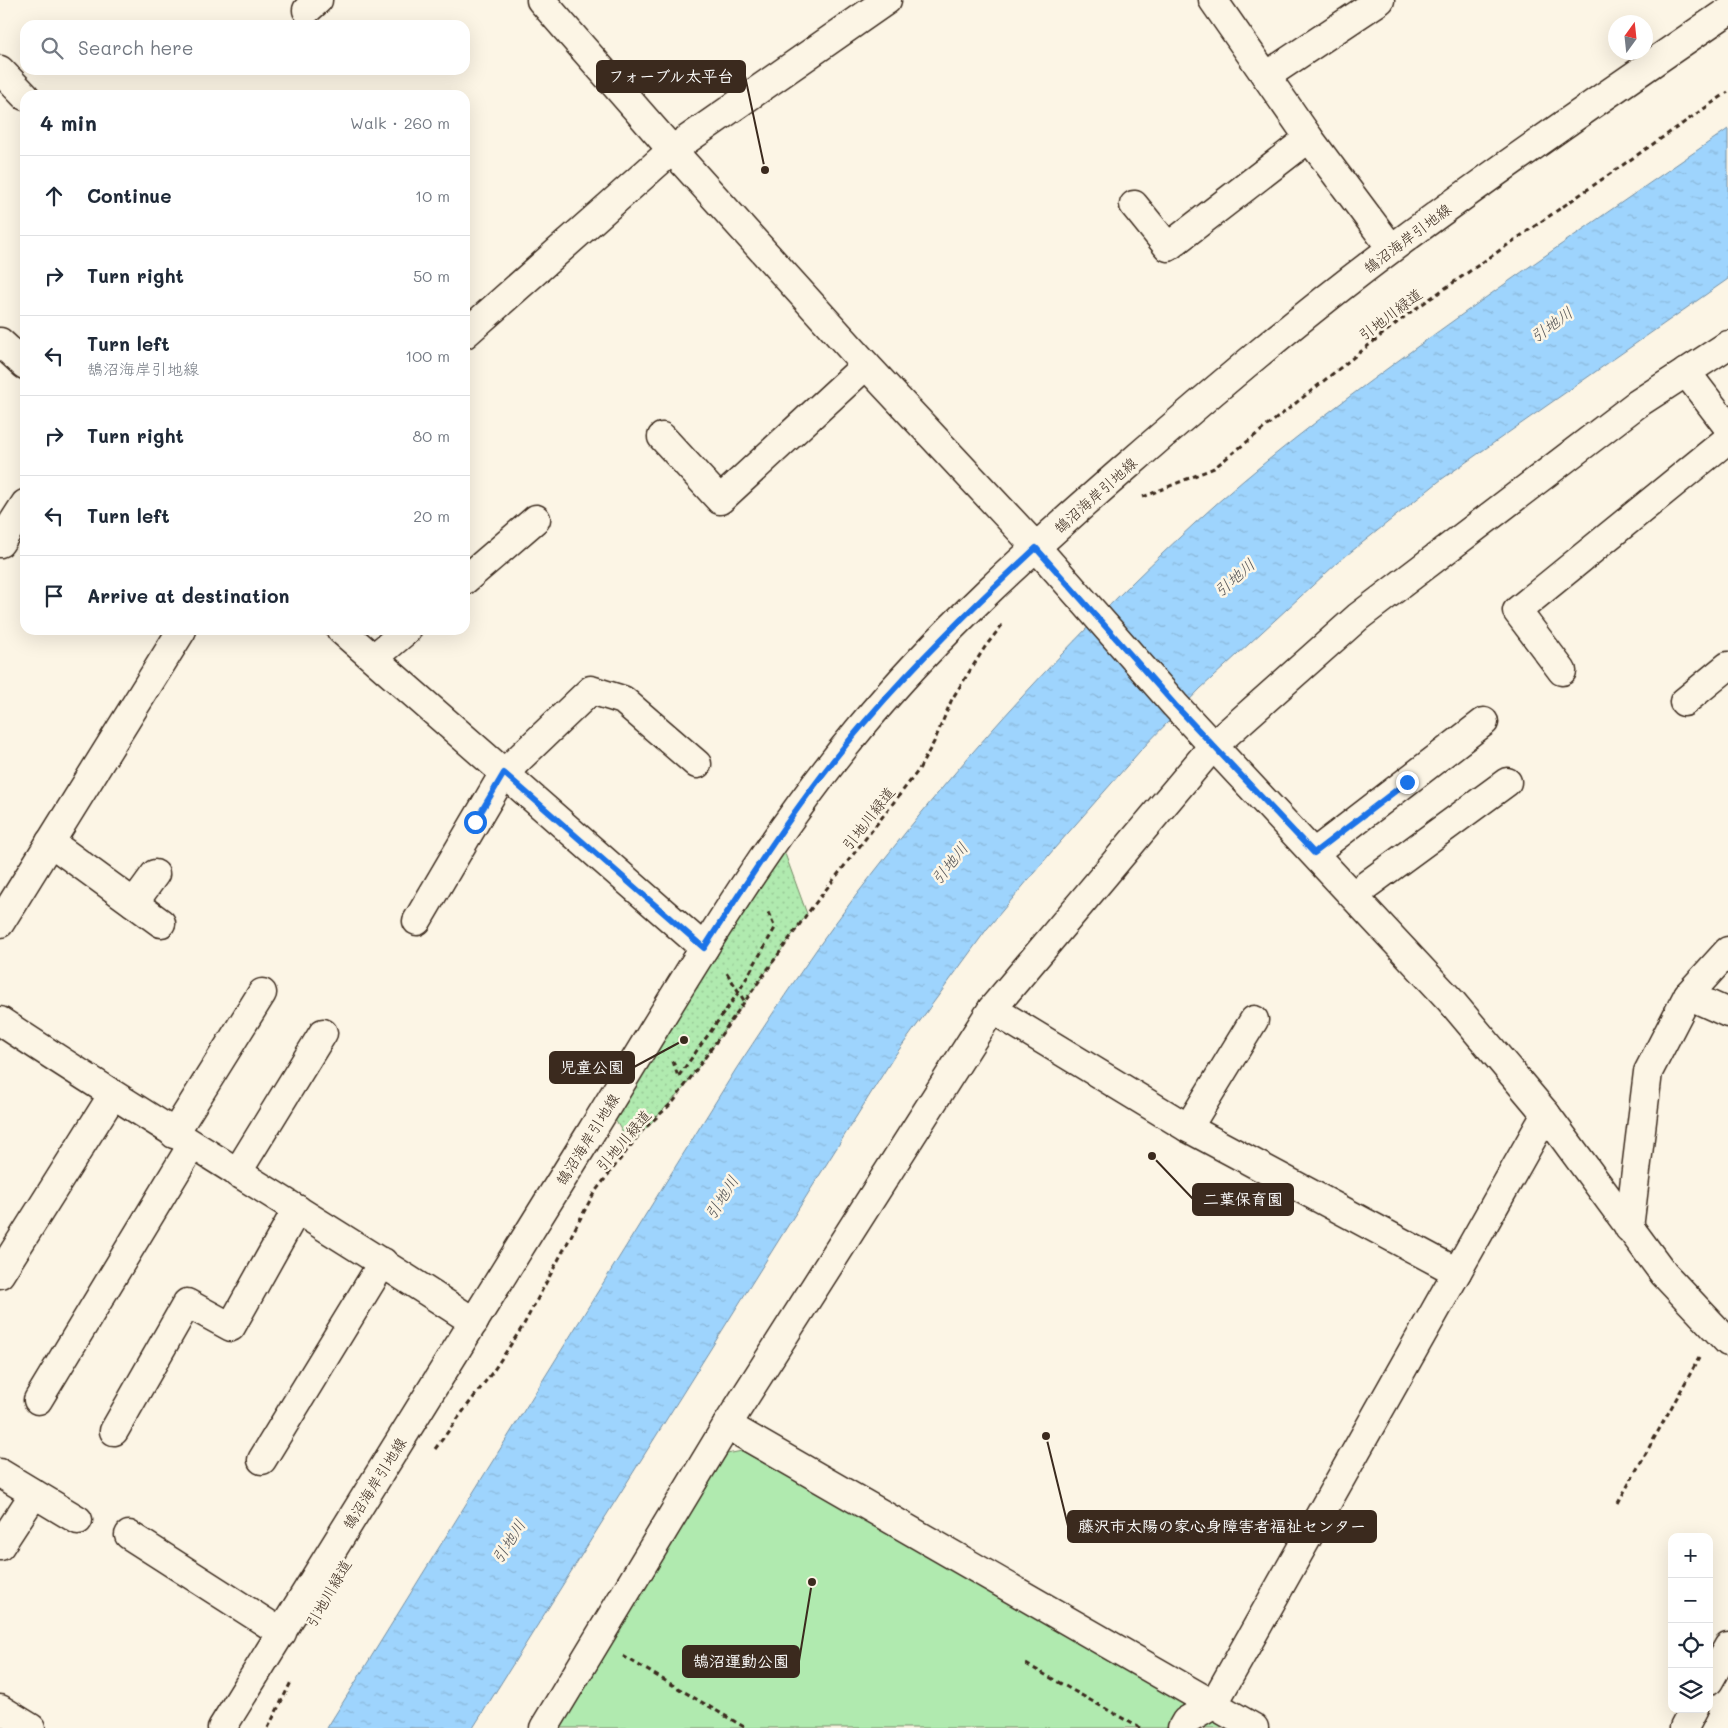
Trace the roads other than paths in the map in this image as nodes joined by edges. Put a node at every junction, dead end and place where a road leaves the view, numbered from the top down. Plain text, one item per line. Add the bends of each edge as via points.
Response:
1 (541, 0) edge
2 (887, 0) edge
3 (1213, 0) edge
4 (1380, 0) edge
5 (1728, 11) edge
6 (0, 70) edge
7 (1266, 76) junction
8 (20, 91) edge
9 (1308, 138) junction
10 (672, 150) junction
11 (1134, 205) dead end
12 (1391, 248) junction
13 (470, 330) edge
14 (0, 342) edge
15 (1728, 345) edge
16 (20, 360) edge
17 (866, 365) junction
18 (1686, 372) junction
19 (1728, 427) edge
20 (662, 437) dead end
21 (1728, 439) edge
22 (20, 512) edge
23 (536, 519) dead end
24 (0, 543) edge
25 (1036, 548) junction
26 (470, 576) edge
27 (179, 635) edge
28 (347, 635) edge
29 (401, 635) edge
30 (374, 658) junction
31 (1728, 666) edge
32 (1562, 671) dead end
33 (1684, 702) dead end
34 (1484, 722) dead end
35 (1213, 746) junction
36 (697, 764) dead end
37 (504, 773) junction
38 (1507, 782) dead end
39 (50, 842) junction
40 (1314, 853) junction
41 (155, 874) dead end
42 (1353, 895) junction
43 (134, 904) junction
44 (417, 921) dead end
45 (0, 923) edge
46 (161, 923) dead end
47 (1728, 951) edge
48 (714, 956) junction
49 (262, 993) dead end
50 (1688, 994) junction
51 (992, 1009) junction
52 (1728, 1013) edge
53 (1254, 1020) dead end
54 (0, 1021) edge
55 (323, 1033) dead end
56 (112, 1096) junction
57 (1546, 1114) junction
58 (1188, 1128) junction
59 (183, 1139) junction
60 (238, 1173) junction
61 (297, 1209) junction
62 (1629, 1228) junction
63 (383, 1262) junction
64 (1457, 1272) junction
65 (0, 1274) edge
66 (474, 1322) junction
67 (1722, 1336) edge
68 (38, 1400) dead end
69 (727, 1424) junction
70 (114, 1431) dead end
71 (262, 1460) dead end
72 (0, 1473) edge
73 (34, 1494) junction
74 (78, 1520) dead end
75 (129, 1535) dead end
76 (0, 1546) edge
77 (282, 1633) junction
78 (1213, 1705) junction
79 (0, 1709) edge
80 (1692, 1713) edge
81 (31, 1728) edge
82 (222, 1728) edge
83 (544, 1728) edge
84 (1182, 1728) edge
85 (1254, 1728) edge
86 (1684, 1728) edge

1 - 10 street
2 - 10 street
3 - 7 street
4 - 7 street
5 - 12 street, 鵠沼海岸引地線
6 - 8 street
7 - 9 street
9 - 11 street via 1168,247
9 - 12 street
10 - 13 street
10 - 17 street
12 - 25 street, 鵠沼海岸引地線 via 1198,405
14 - 16 street
15 - 18 street
17 - 20 street via 720,500
17 - 25 street
18 - 19 street
18 - 35 street via 1637,404 1358,617
21 - 32 street via 1517,611
22 - 24 street
23 - 26 street
25 - 35 street
25 - 48 street, 鵠沼海岸引地線 via 947,632 864,723 808,793
27 - 39 street
28 - 30 street
29 - 30 street
30 - 37 street
31 - 33 street
34 - 40 street
35 - 40 street
35 - 51 street
36 - 37 street via 622,700 591,690
37 - 44 street
37 - 48 street
38 - 42 street
39 - 43 street
39 - 45 street
40 - 42 street
41 - 43 street
42 - 57 street via 1451,1001
43 - 46 street
47 - 50 street
48 - 66 street, 鵠沼海岸引地線
49 - 59 street
50 - 52 street
50 - 62 street via 1648,1072
51 - 58 street
51 - 69 street
53 - 58 street
54 - 56 street
55 - 60 street
56 - 59 street
56 - 65 street
57 - 62 street
57 - 64 street
58 - 64 street
59 - 60 street
59 - 68 street
60 - 61 street
61 - 63 street
61 - 70 street via 231,1327 187,1303
62 - 67 street via 1664,1274
63 - 66 street
63 - 71 street
64 - 78 street
66 - 77 street, 鵠沼海岸引地線
69 - 78 street
69 - 83 street
72 - 73 street
73 - 74 street
73 - 76 street
75 - 77 street
77 - 82 street, 鵠沼海岸引地線
78 - 84 street via 1186,1721
78 - 85 street
79 - 81 street
80 - 86 street

